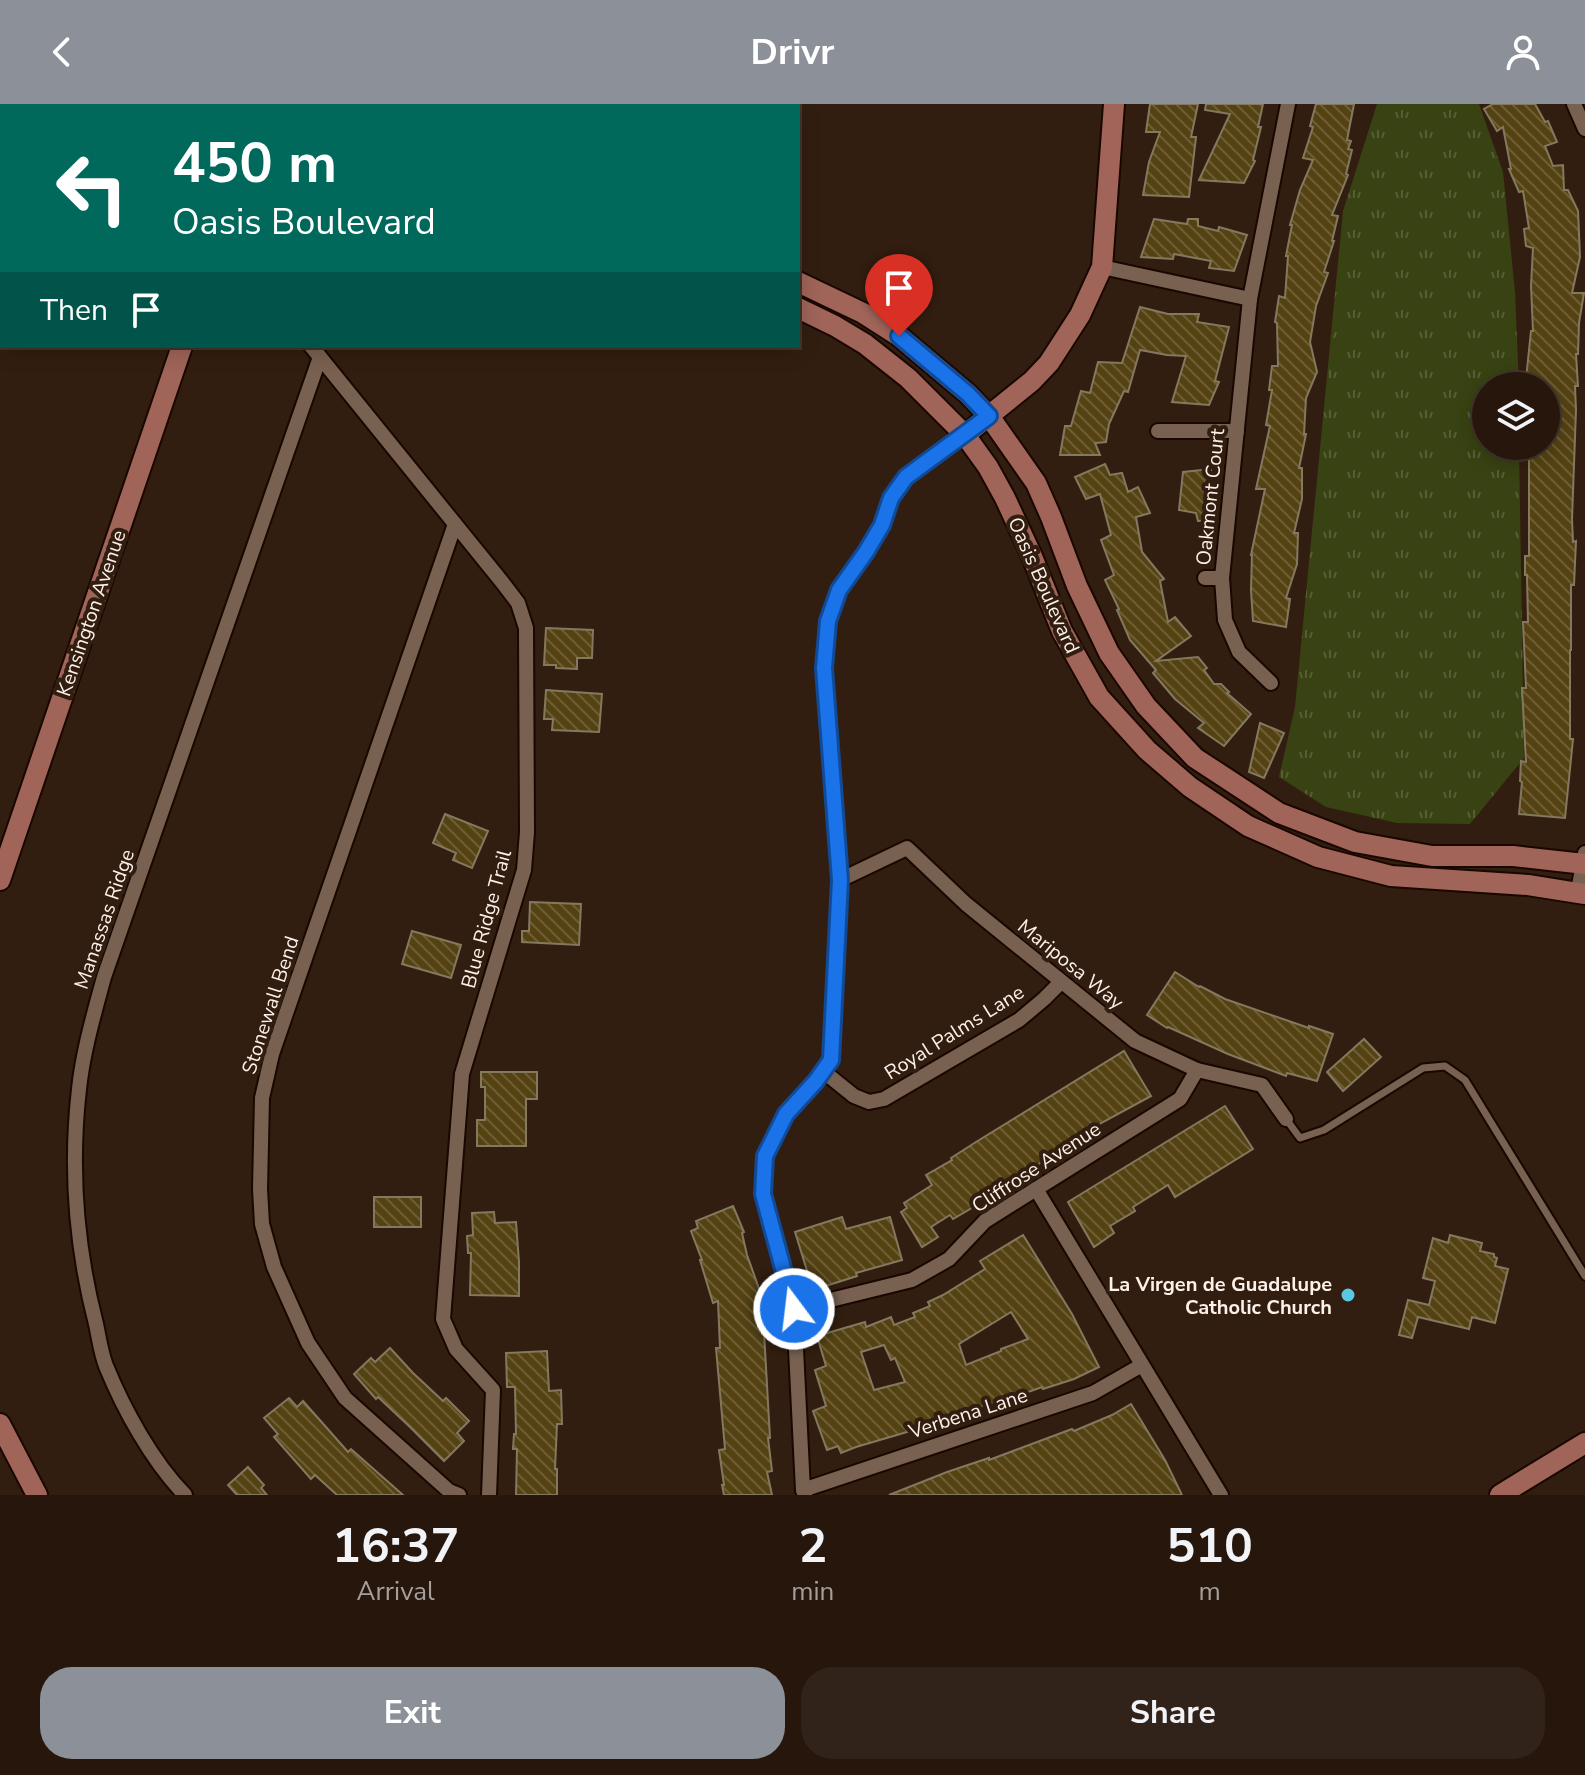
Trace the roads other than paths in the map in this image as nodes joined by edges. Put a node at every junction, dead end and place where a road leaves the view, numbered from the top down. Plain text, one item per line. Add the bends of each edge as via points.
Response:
1 (1114, 104) edge
2 (1288, 104) edge
3 (1574, 104) edge
4 (1585, 129) edge
5 (1102, 267) junction
6 (800, 283) edge
7 (1250, 299) junction
8 (800, 309) edge
9 (181, 348) edge
10 (316, 351) edge
11 (989, 416) junction
12 (1158, 431) dead end
13 (1237, 431) junction
14 (965, 435) junction
15 (455, 524) junction
16 (1205, 578) dead end
17 (1222, 578) junction
18 (1271, 683) dead end
19 (1584, 860) edge
20 (0, 880) edge
21 (840, 880) junction
22 (1582, 892) edge
23 (1061, 982) junction
24 (1197, 1070) junction
25 (823, 1071) junction
26 (1286, 1119) joint
27 (1036, 1189) junction
28 (1585, 1276) edge
29 (794, 1309) junction
30 (1142, 1365) junction
31 (0, 1424) edge
32 (1585, 1443) edge
33 (5, 1448) edge
34 (804, 1492) edge
35 (37, 1495) edge
36 (185, 1495) edge
37 (459, 1495) edge
38 (489, 1495) edge
39 (1221, 1495) edge
40 (1500, 1495) edge

1 - 5 street
2 - 7 street, Oakmont Court
3 - 4 street
5 - 7 street
5 - 11 street via 1049,363
6 - 11 street, Oasis Boulevard via 899,336
7 - 13 street, Oakmont Court
8 - 14 street, Oasis Boulevard via 865,344
9 - 20 street, Kensington Avenue
10 - 15 street, Blue Ridge Trail
10 - 36 street, Manassas Ridge via 104,977 79,1089 74,1161 78,1233 106,1365 139,1433
11 - 14 street
11 - 19 street, Oasis Boulevard via 1036,483 1109,653 1146,706 1195,758 1279,813 1355,842 1432,856
12 - 13 street
13 - 17 street, Oakmont Court
14 - 21 street via 906,477 839,590 828,621 824,668
14 - 22 street, Oasis Boulevard via 1005,498 1062,631 1099,697 1190,787 1248,826 1318,857 1391,876
15 - 37 street, Stonewall Bend via 272,1054 262,1098 260,1189 262,1224 274,1267 308,1343 345,1398
15 - 38 street, Blue Ridge Trail via 518,603 526,628 524,870 462,1074 443,1319 456,1349 493,1390
16 - 17 street
17 - 18 street, Oakmont Court via 1225,620 1239,652
19 - 22 street
21 - 23 street, Mariposa Way via 907,848
21 - 25 street via 831,1060
23 - 24 street, Mariposa Way via 1135,1041
23 - 25 street, Royal Palms Lane via 1019,1020 884,1099 869,1102 854,1096
24 - 26 street, Mariposa Way via 1262,1085
24 - 27 street, Cliffrose Avenue via 1180,1099
25 - 29 street via 786,1114 765,1156 763,1194
26 - 28 lane via 1300,1138 1324,1130 1423,1068 1445,1066 1465,1080
27 - 29 street, Cliffrose Avenue via 985,1221 949,1259 912,1280
27 - 30 street
29 - 34 street
30 - 34 street, Verbena Lane via 1093,1393
30 - 39 street
31 - 33 street
32 - 40 street
33 - 35 street

